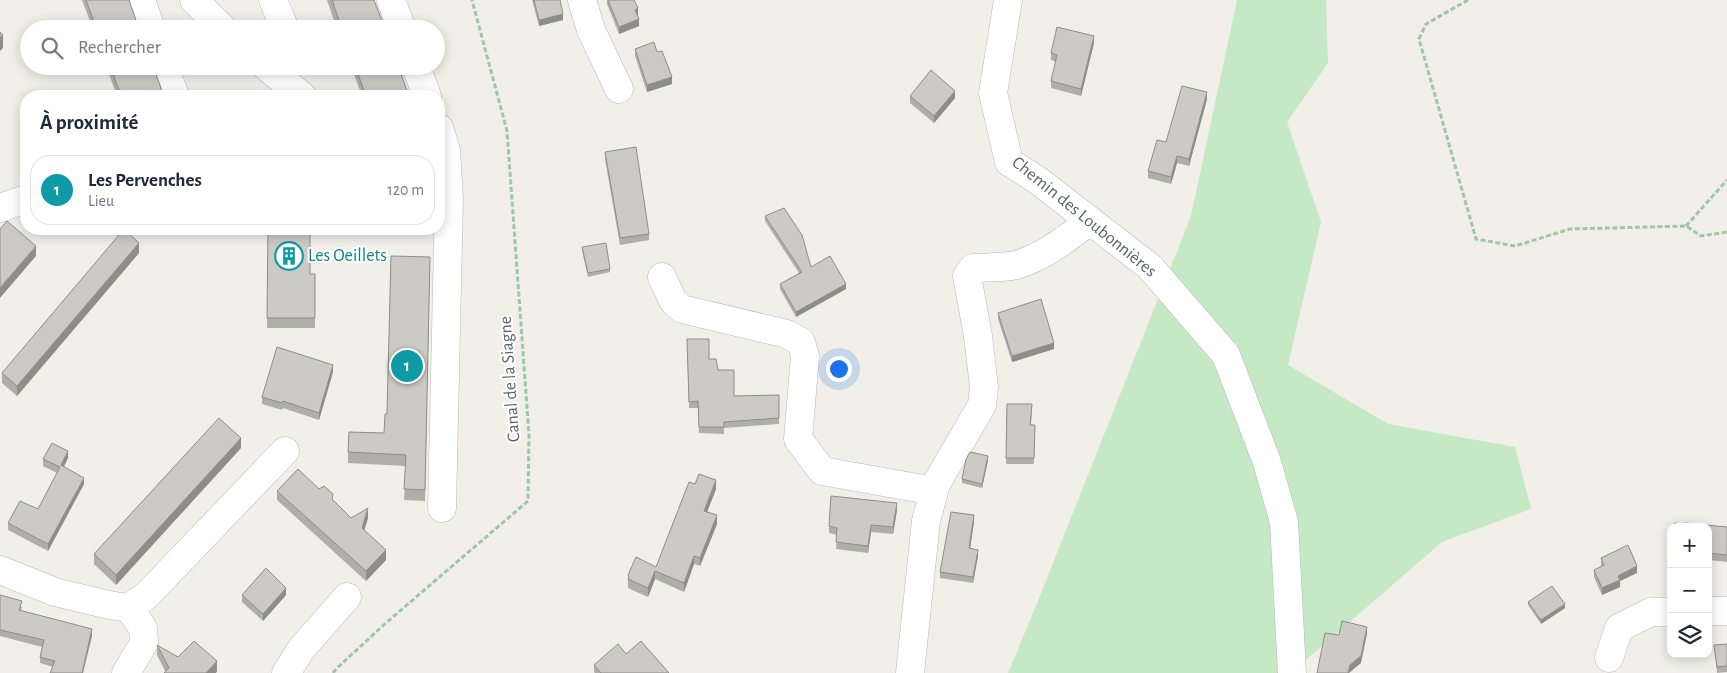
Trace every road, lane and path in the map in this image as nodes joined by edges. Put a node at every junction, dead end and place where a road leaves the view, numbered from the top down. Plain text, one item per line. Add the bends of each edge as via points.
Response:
1 (141, 0) edge
2 (194, 0) edge
3 (273, 0) edge
4 (391, 0) edge
5 (472, 0) edge
6 (582, 0) edge
7 (1008, 0) edge
8 (1468, 0) edge
9 (148, 20) edge
10 (214, 20) edge
11 (281, 20) edge
12 (399, 20) edge
13 (167, 75) edge
14 (282, 75) edge
15 (419, 75) edge
16 (298, 84) edge
17 (619, 89) dead end
18 (173, 90) edge
19 (425, 90) edge
20 (445, 147) edge
21 (1727, 180) edge
22 (445, 190) edge
23 (20, 201) edge
24 (0, 208) edge
25 (1090, 221) junction
26 (1686, 226) junction
27 (1727, 232) edge
28 (437, 235) edge
29 (662, 277) dead end
30 (285, 451) dead end
31 (934, 490) junction
32 (442, 508) dead end
33 (0, 570) edge
34 (347, 597) dead end
35 (129, 608) junction
36 (1712, 611) edge
37 (1727, 611) edge
38 (1667, 612) edge
39 (1609, 658) dead end
40 (126, 673) edge
41 (286, 673) edge
42 (333, 673) edge
43 (910, 673) edge
44 (1292, 673) edge

1 - 9 street
2 - 10 street
3 - 11 street
4 - 12 street
5 - 42 path, Canal de la Siagne via 507,131 528,435 528,501 387,622
6 - 17 street via 591,30
7 - 25 street, Chemin des Loubonnières via 993,93 1009,162
8 - 26 path via 1426,24 1419,39 1476,238 1515,246 1570,229
13 - 18 street
14 - 16 street
15 - 19 street
20 - 22 street via 448,174
21 - 26 path
23 - 24 street
25 - 31 street via 1060,244 1029,260 1014,265 973,268 967,276 984,387 982,404
25 - 44 street, Chemin des Loubonnières via 1150,267 1226,355 1267,462 1284,522
26 - 27 path via 1701,236
28 - 32 street
29 - 31 street via 673,301 682,309 787,334 801,342 805,356 798,439 822,471
30 - 35 street via 146,596
31 - 43 street via 926,521
33 - 35 street via 55,592
34 - 41 street via 302,648
35 - 40 street via 143,628 144,643
36 - 37 street
38 - 39 street via 1650,612 1619,628

